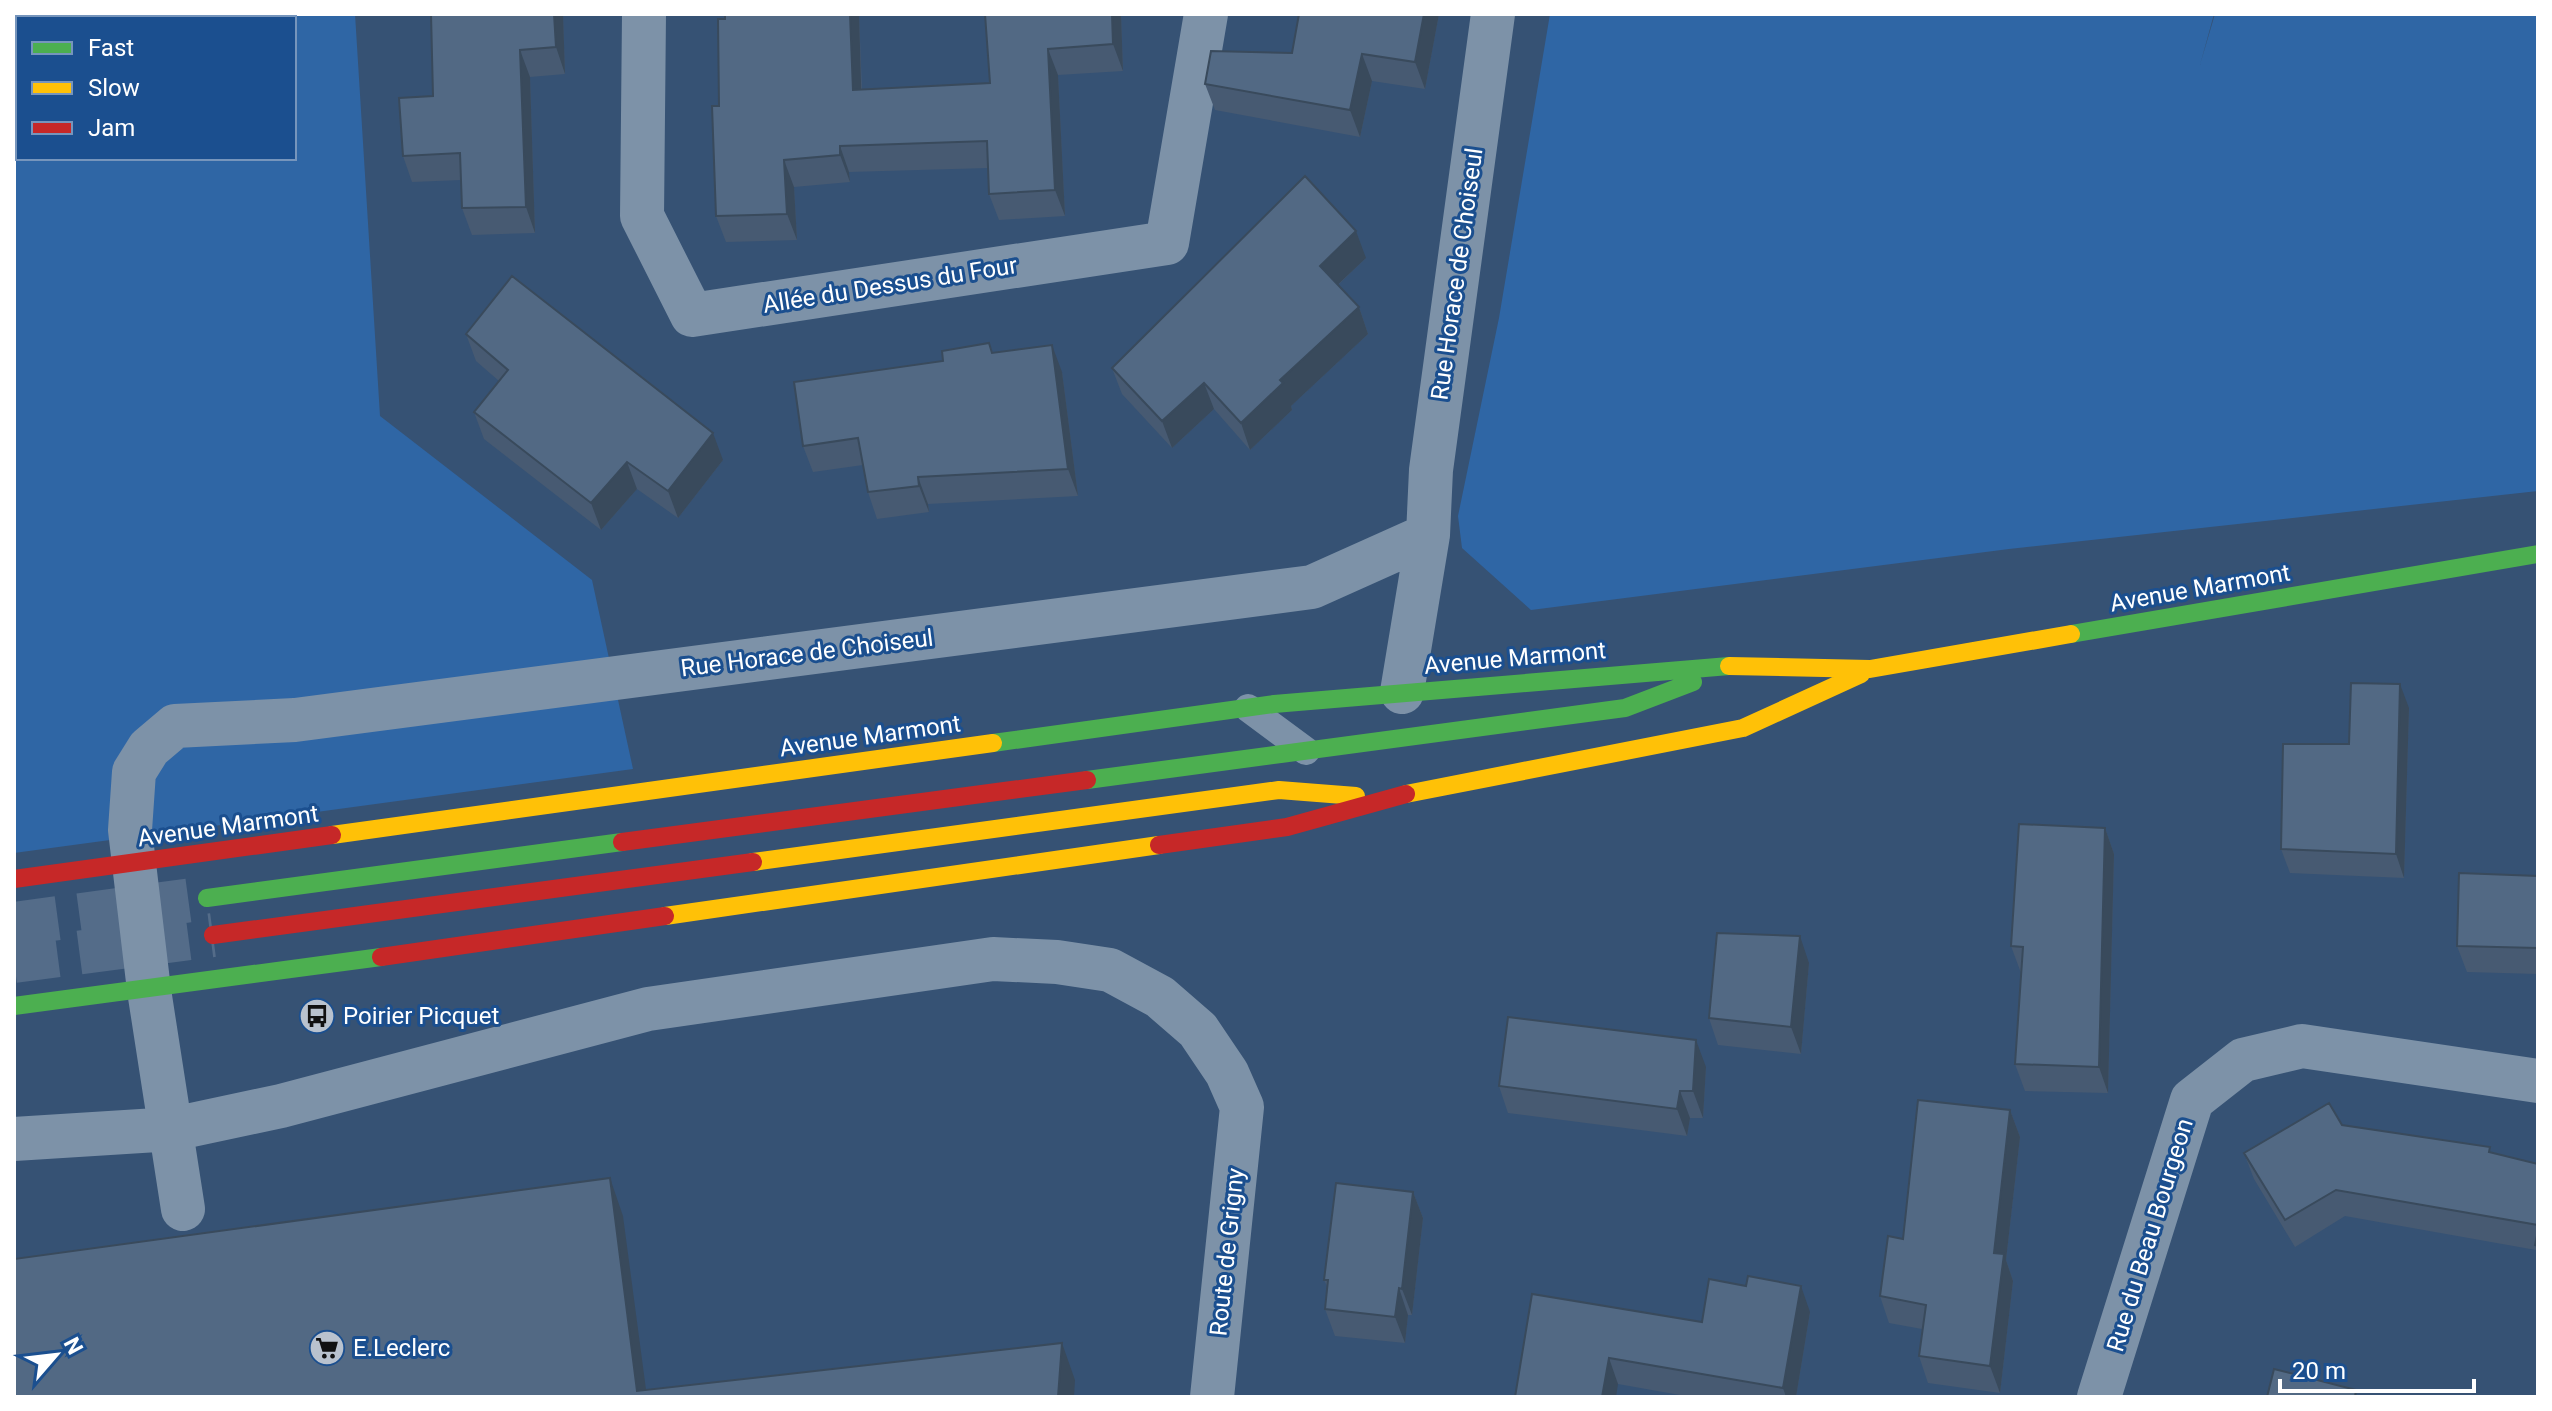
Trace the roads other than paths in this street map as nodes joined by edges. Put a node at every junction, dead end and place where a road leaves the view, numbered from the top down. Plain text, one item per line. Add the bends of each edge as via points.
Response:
1 (644, 14) edge
2 (1206, 14) edge
3 (1493, 14) edge
4 (1428, 535) junction
5 (2538, 554) edge
6 (1736, 665) junction
7 (1870, 669) junction
8 (1402, 692) junction
9 (1248, 708) junction
10 (1306, 751) junction
11 (1385, 798) junction
12 (134, 864) junction
13 (14, 879) edge
14 (207, 898) tunnel mouth
15 (213, 935) tunnel mouth
16 (149, 990) junction
17 (14, 1006) edge
18 (2538, 1081) edge
19 (173, 1129) junction
20 (14, 1139) edge
21 (183, 1209) dead end
22 (1212, 1397) edge
23 (2099, 1397) edge

1 - 2 street, Allée du Dessus du Four via 642,216 692,315 1167,243
3 - 4 street, Rue Horace de Choiseul via 1431,470
4 - 8 street, Rue Horace de Choiseul
4 - 12 street, Rue Horace de Choiseul via 1312,587 295,720 175,726 149,748 134,772
5 - 7 main road, Avenue Marmont
6 - 7 main road, Avenue Marmont
6 - 8 main road, Avenue Marmont
6 - 10 main road, Avenue Marmont via 1625,708
7 - 11 main road, Avenue Marmont via 1743,728
8 - 9 main road, Avenue Marmont
9 - 10 lane
9 - 12 main road, Avenue Marmont
10 - 14 main road, Avenue Marmont
11 - 15 main road, Avenue Marmont via 1279,790
11 - 16 main road, Avenue Marmont via 1287,827
12 - 13 main road, Avenue Marmont
12 - 16 street
16 - 17 main road, Avenue Marmont
16 - 19 street
18 - 23 street, Rue du Beau Bourgeon via 2302,1046 2243,1060 2192,1100
19 - 20 street
19 - 21 street
19 - 22 street, Route de Grigny via 281,1106 648,1009 993,959 1110,970 1160,997 1198,1030 1242,1107

